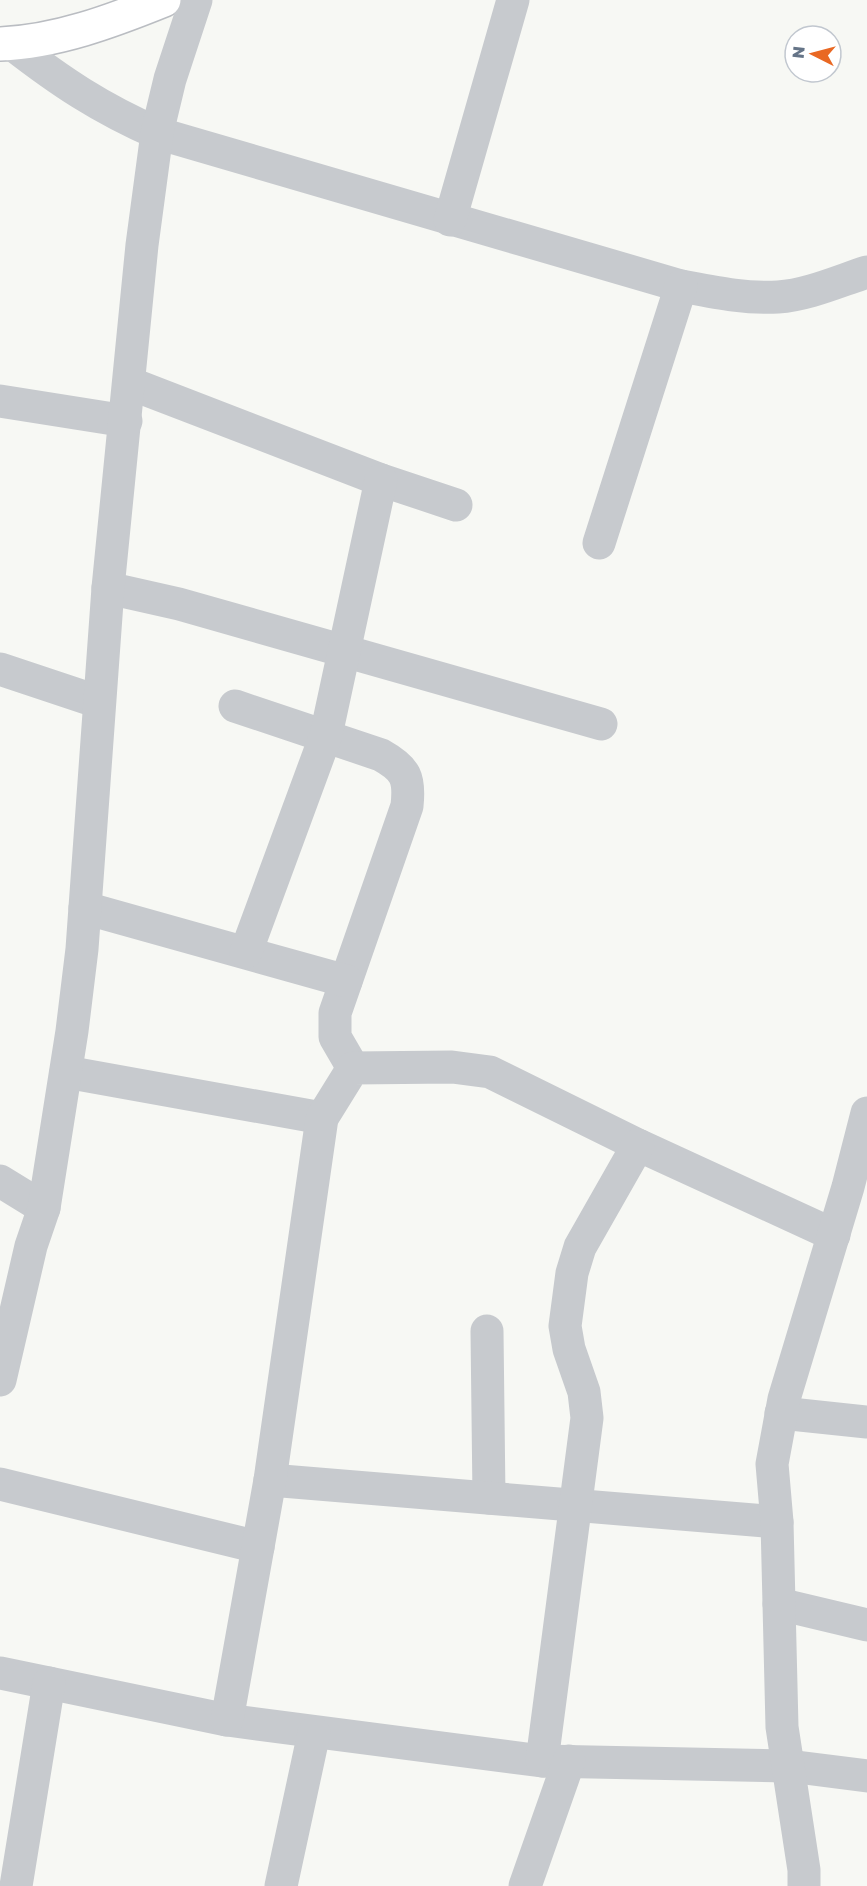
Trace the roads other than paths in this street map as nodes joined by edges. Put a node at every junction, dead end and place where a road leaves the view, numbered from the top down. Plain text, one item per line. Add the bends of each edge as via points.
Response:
1 (164, 0) edge
2 (196, 0) edge
3 (513, 0) edge
4 (6, 44) edge
5 (157, 133) junction
6 (450, 219) junction
7 (867, 272) edge
8 (681, 286) junction
9 (129, 383) junction
10 (0, 401) edge
11 (126, 421) junction
12 (381, 480) junction
13 (456, 505) dead end
14 (599, 543) dead end
15 (108, 588) junction
16 (345, 651) junction
17 (0, 669) edge
18 (99, 702) junction
19 (235, 706) dead end
20 (602, 724) dead end
21 (326, 735) junction
22 (85, 908) junction
23 (246, 952) junction
24 (346, 981) junction
25 (353, 1068) junction
26 (66, 1072) junction
27 (321, 1118) junction
28 (866, 1118) edge
29 (638, 1146) junction
30 (0, 1181) edge
31 (44, 1209) junction
32 (834, 1235) junction
33 (488, 1331) dead end
34 (0, 1380) edge
35 (781, 1413) junction
36 (867, 1422) edge
37 (270, 1480) junction
38 (0, 1484) edge
39 (489, 1498) junction
40 (575, 1505) junction
41 (777, 1522) junction
42 (258, 1547) junction
43 (779, 1604) junction
44 (867, 1625) edge
45 (0, 1673) edge
46 (49, 1683) junction
47 (227, 1720) junction
48 (315, 1733) junction
49 (555, 1761) junction
50 (789, 1766) junction
51 (867, 1776) edge
52 (16, 1886) edge
53 (281, 1886) edge
54 (525, 1886) edge
55 (804, 1886) edge

1 - 4 main road via 54,37
2 - 5 street
3 - 6 street
4 - 5 street via 89,100
5 - 6 street
5 - 9 street
6 - 8 street
7 - 8 street via 779,297 740,297
8 - 14 street
9 - 11 street
9 - 12 street
10 - 11 street
11 - 15 street
12 - 13 street
12 - 16 street
15 - 16 street
15 - 18 street
16 - 20 street
16 - 21 street
17 - 18 street
18 - 22 street
19 - 21 street
21 - 23 street
21 - 24 street via 398,764 409,788 407,806
22 - 23 street
22 - 26 street
23 - 24 street
24 - 25 street via 335,1013 335,1037
25 - 27 street
25 - 29 street via 452,1067 490,1072
26 - 27 street
26 - 31 street
27 - 37 street
28 - 32 street
29 - 32 street
29 - 40 street via 580,1247 572,1273 565,1326 584,1392 587,1418
30 - 31 street
31 - 34 street via 31,1246
32 - 35 street
33 - 39 street
35 - 36 street
35 - 41 street via 772,1464
37 - 39 street
37 - 42 street
38 - 42 street
39 - 40 street
40 - 41 street
40 - 49 street
41 - 43 street
42 - 47 street
43 - 44 street
43 - 50 street via 782,1727
45 - 46 street
46 - 47 street
46 - 52 street
47 - 48 street
48 - 49 street
48 - 53 street
49 - 50 street
49 - 54 street
50 - 51 street
50 - 55 street

